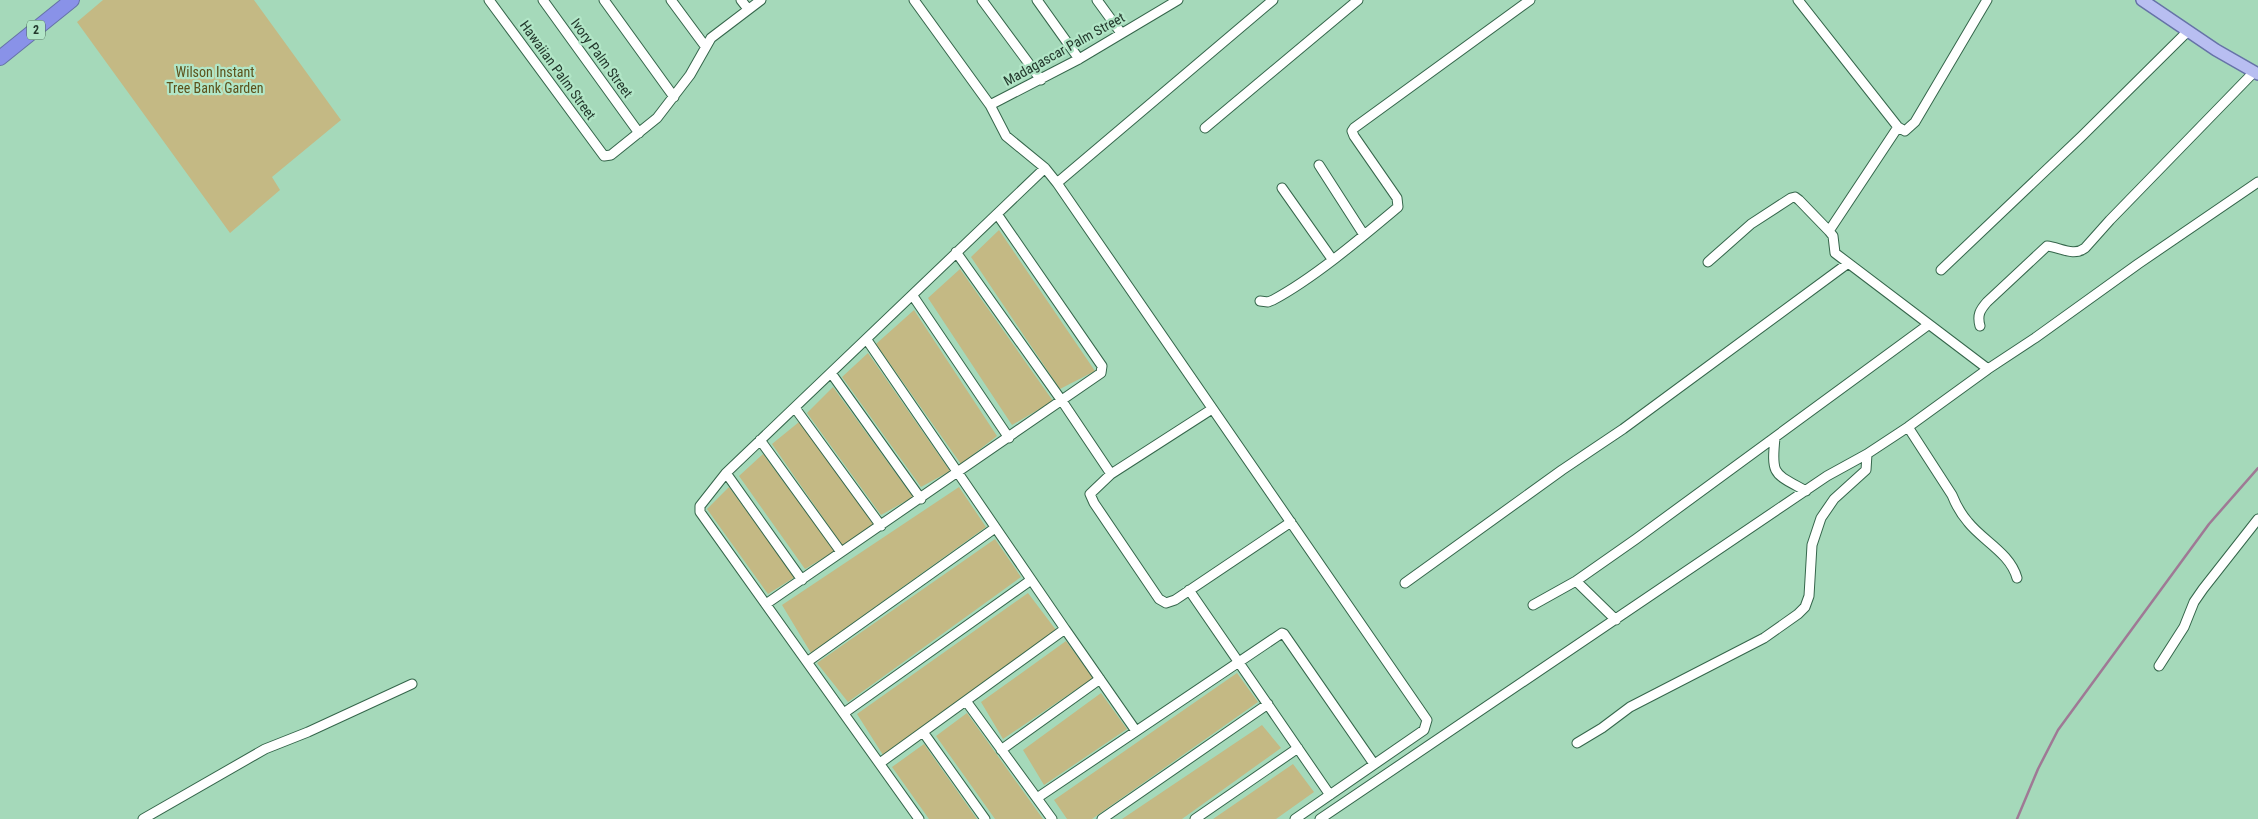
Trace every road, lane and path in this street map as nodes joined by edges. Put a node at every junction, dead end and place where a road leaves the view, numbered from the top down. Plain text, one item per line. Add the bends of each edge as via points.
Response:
1 (490, 0) edge
2 (543, 0) edge
3 (604, 0) edge
4 (671, 0) edge
5 (741, 0) edge
6 (761, 0) edge
7 (914, 0) edge
8 (982, 0) edge
9 (1037, 0) edge
10 (1097, 0) edge
11 (1178, 0) edge
12 (1273, 0) edge
13 (1358, 0) edge
14 (1530, 0) edge
15 (1798, 0) edge
16 (1987, 0) edge
17 (2142, 0) edge
18 (67, 2) edge
19 (1163, 3) edge
20 (748, 9) junction
21 (2188, 31) junction
22 (1121, 33) junction
23 (705, 46) junction
24 (0, 58) edge
25 (1079, 59) junction
26 (2256, 73) edge
27 (1041, 80) junction
28 (674, 97) junction
29 (990, 105) junction
30 (1898, 127) junction
31 (1205, 128) dead end
32 (640, 133) junction
33 (1319, 165) dead end
34 (1045, 168) junction
35 (2258, 182) edge
36 (1057, 183) junction
37 (1282, 188) dead end
38 (997, 214) junction
39 (1829, 231) junction
40 (1364, 235) junction
41 (956, 252) junction
42 (1332, 259) junction
43 (1708, 262) dead end
44 (1847, 264) junction
45 (1941, 270) dead end
46 (913, 296) junction
47 (1260, 301) dead end
48 (1928, 325) junction
49 (1980, 326) dead end
50 (866, 340) junction
51 (1988, 369) junction
52 (830, 373) junction
53 (1062, 401) junction
54 (795, 408) junction
55 (1212, 410) junction
56 (1908, 427) junction
57 (1009, 438) junction
58 (1775, 438) junction
59 (760, 440) junction
60 (1867, 454) junction
61 (726, 473) junction
62 (958, 473) junction
63 (1111, 474) junction
64 (1806, 491) junction
65 (921, 499) junction
66 (2258, 519) edge
67 (1291, 522) junction
68 (881, 526) junction
69 (995, 528) junction
70 (842, 552) junction
71 (2017, 578) dead end
72 (802, 580) junction
73 (1031, 580) junction
74 (1576, 581) junction
75 (1405, 583) dead end
76 (1189, 590) junction
77 (766, 604) junction
78 (1533, 605) dead end
79 (1616, 620) junction
80 (1065, 629) junction
81 (1239, 660) junction
82 (807, 662) junction
83 (2159, 666) dead end
84 (1100, 679) junction
85 (412, 684) dead end
86 (966, 701) junction
87 (1268, 704) junction
88 (844, 713) junction
89 (1136, 731) junction
90 (923, 732) junction
91 (1577, 742) dead end
92 (1298, 748) junction
93 (1001, 750) junction
94 (880, 763) junction
95 (1374, 764) junction
96 (1330, 795) junction
97 (1037, 798) junction
98 (143, 819) edge
99 (920, 819) edge
100 (985, 819) edge
101 (1052, 819) edge
102 (1102, 819) edge
103 (1195, 819) edge
104 (1295, 819) edge
105 (1320, 819) edge

1 - 32 street, Hawaiian Palm Street via 604,156 611,155
2 - 32 street, Ivory Palm Street
3 - 28 street
4 - 23 street
5 - 20 street
6 - 20 street
7 - 29 street
8 - 27 street
9 - 25 street
10 - 22 street
11 - 19 street, Madagascar Palm Street
12 - 36 street
13 - 31 street
14 - 40 street via 1354,128 1354,136 1398,202 1398,207
15 - 30 street
16 - 30 street via 1915,122 1908,130
17 - 21 main road
18 - 24 highway, 2
19 - 22 street, Madagascar Palm Street
20 - 23 street
21 - 26 main road
21 - 45 street
22 - 25 street, Madagascar Palm Street
23 - 28 street
25 - 27 street, Madagascar Palm Street
26 - 49 street via 2085,248 2073,252 2047,246 1981,309
27 - 29 street, Madagascar Palm Street
28 - 32 street
29 - 34 street via 1006,136
30 - 39 street
33 - 40 street
34 - 36 street
34 - 38 street
35 - 51 street
36 - 55 street
37 - 42 street
38 - 41 street
38 - 53 street via 1102,366 1101,373
39 - 43 street via 1799,200 1791,198 1750,224
39 - 44 street via 1833,236 1835,253
40 - 42 street
41 - 46 street
41 - 53 street
42 - 47 street via 1279,296 1268,302
44 - 48 street
44 - 75 street via 1623,429
46 - 50 street
46 - 57 street
48 - 51 street
48 - 58 street
50 - 52 street
50 - 62 street
51 - 56 street
52 - 54 street
52 - 65 street
53 - 57 street
53 - 63 street
54 - 59 street
54 - 68 street
55 - 63 street
55 - 67 street
56 - 60 street
56 - 71 street via 1968,523 2006,558
57 - 62 street
58 - 64 street via 1773,463 1777,474
58 - 74 street
59 - 61 street
59 - 70 street
60 - 64 street
60 - 91 street via 1866,470 1834,500 1821,518 1812,545 1809,596 1798,614 1764,638 1630,707
61 - 72 street
61 - 77 street via 702,501 700,512
62 - 65 street
62 - 69 street
63 - 76 street via 1090,494 1094,503 1159,598 1166,603
64 - 79 street
65 - 68 street
66 - 83 street via 2194,602 2184,627
67 - 76 street
67 - 95 street via 1427,720 1424,730
68 - 70 street
69 - 73 street
69 - 82 street
70 - 72 street
72 - 77 street
73 - 80 street
73 - 88 street
74 - 78 street
74 - 79 street
76 - 81 street
77 - 82 street
79 - 105 street
80 - 84 street
80 - 86 street
81 - 87 street
81 - 89 street
81 - 95 street via 1277,634 1284,634
82 - 88 street
84 - 89 street
84 - 93 street
85 - 98 street via 265,748
86 - 90 street
86 - 93 street
87 - 92 street
87 - 102 street
88 - 94 street
89 - 97 street
90 - 94 street
90 - 100 street
92 - 96 street
92 - 103 street
93 - 97 street
94 - 99 street
95 - 96 street
96 - 104 street
97 - 101 street

